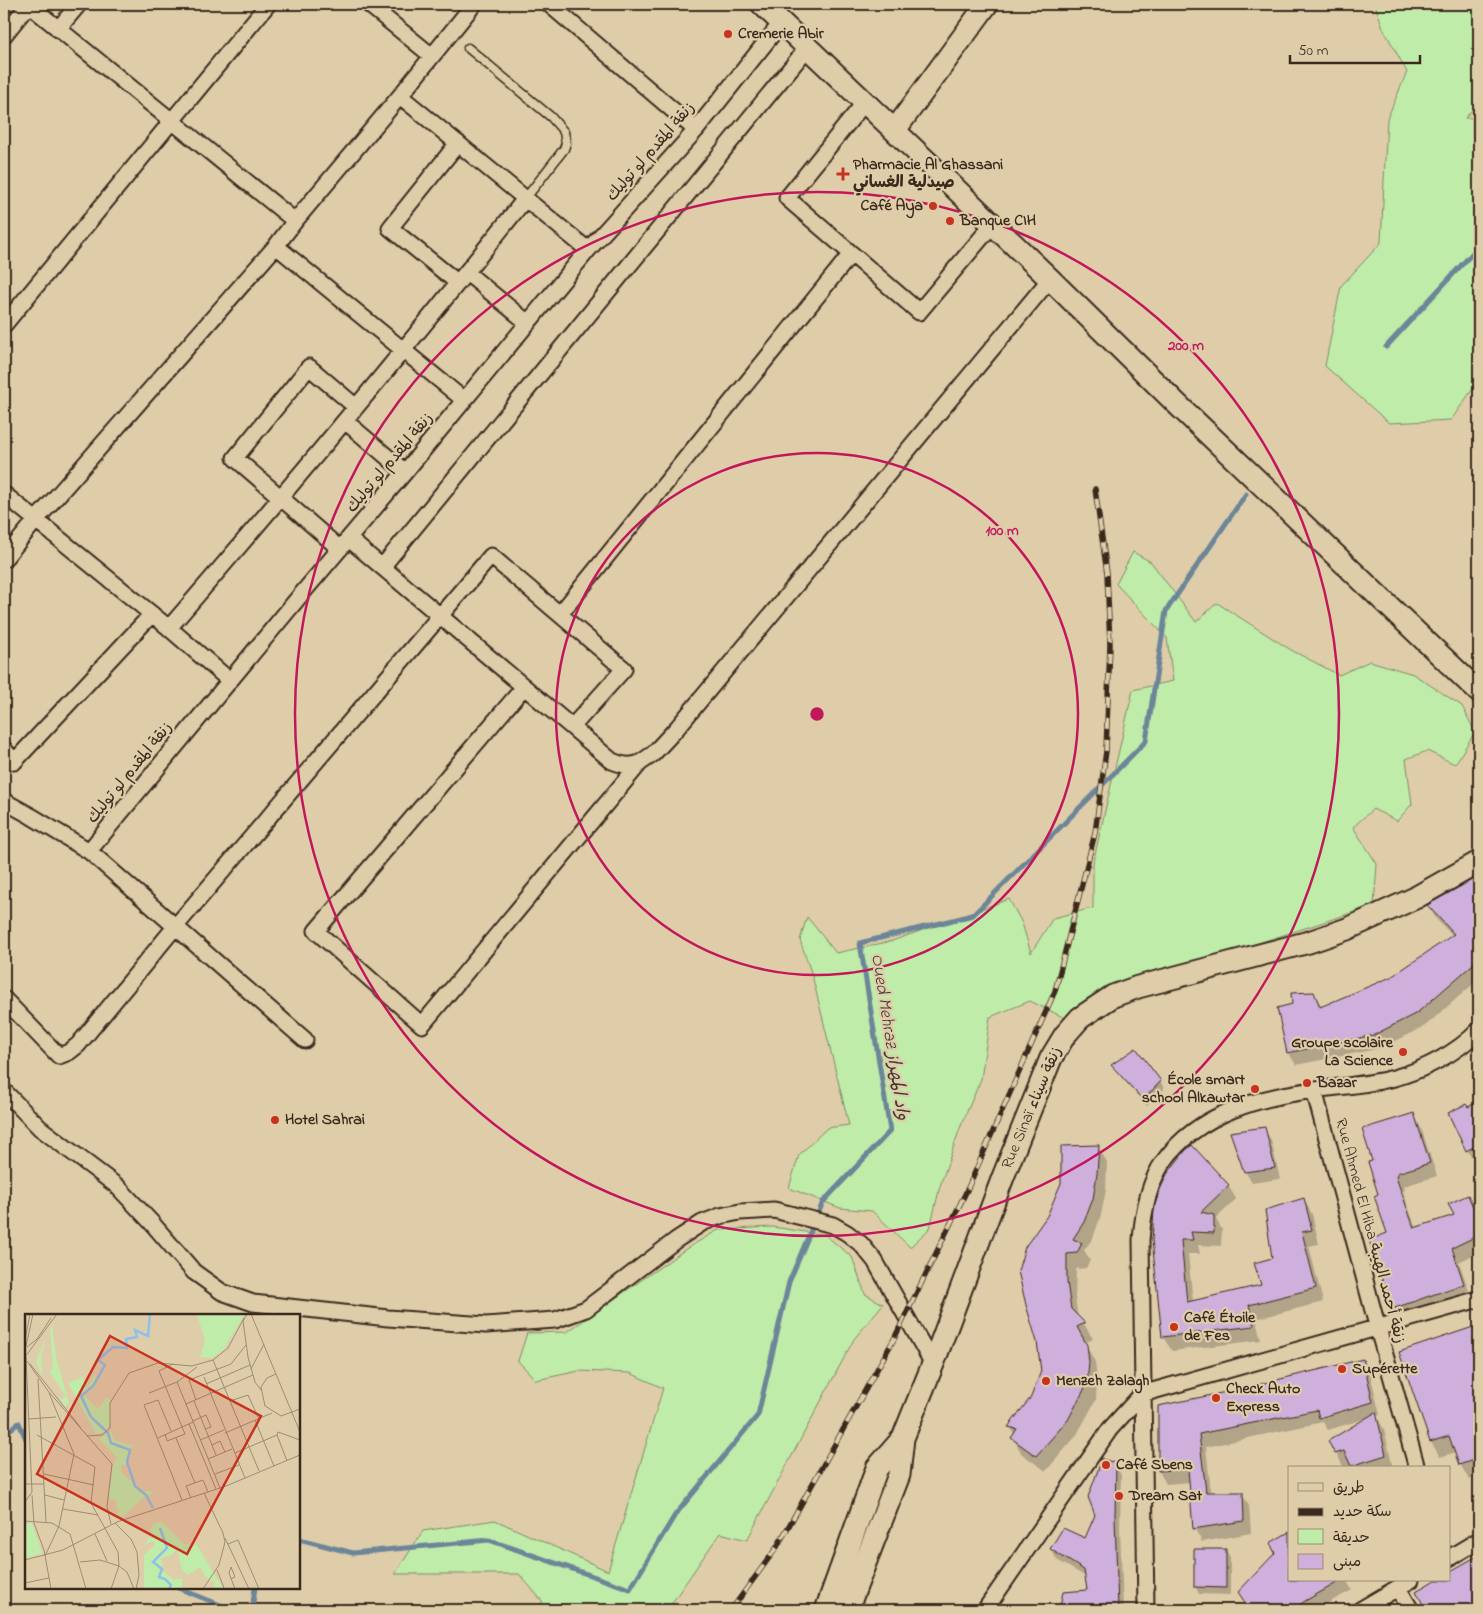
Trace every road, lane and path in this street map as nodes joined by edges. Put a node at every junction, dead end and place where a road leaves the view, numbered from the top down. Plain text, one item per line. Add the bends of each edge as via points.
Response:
1 (29, 4) edge
2 (79, 4) edge
3 (268, 4) edge
4 (368, 4) edge
5 (474, 4) edge
6 (549, 4) edge
7 (762, 4) edge
8 (987, 4) edge
9 (782, 22) junction
10 (58, 29) junction
11 (4, 35) edge
12 (808, 47) junction
13 (468, 48) dead end
14 (432, 56) junction
15 (400, 96) junction
16 (866, 102) junction
17 (172, 120) junction
18 (696, 130) junction
19 (895, 130) junction
20 (458, 143) junction
21 (525, 198) junction
22 (295, 221) junction
23 (993, 224) junction
24 (276, 246) junction
25 (588, 250) junction
26 (851, 254) junction
27 (462, 278) junction
28 (1050, 279) junction
29 (5, 322) edge
30 (528, 323) junction
31 (403, 350) junction
32 (464, 400) junction
33 (356, 407) junction
34 (345, 421) junction
35 (406, 472) junction
36 (4, 494) edge
37 (281, 498) junction
38 (36, 520) junction
39 (345, 544) junction
40 (4, 559) edge
41 (382, 567) junction
42 (152, 614) junction
43 (560, 614) junction
44 (441, 616) junction
45 (169, 628) junction
46 (229, 680) junction
47 (1475, 685) edge
48 (524, 687) junction
49 (572, 727) junction
50 (4, 749) edge
51 (640, 763) junction
52 (4, 801) edge
53 (88, 851) junction
54 (1479, 862) edge
55 (175, 927) junction
56 (4, 999) edge
57 (1479, 1030) edge
58 (305, 1040) dead end
59 (1314, 1090) junction
60 (4, 1091) edge
61 (1479, 1300) edge
62 (1378, 1329) junction
63 (933, 1364) junction
64 (1142, 1394) junction
65 (903, 1438) junction
66 (1416, 1466) edge
67 (1479, 1540) edge
68 (1450, 1557) edge
69 (1404, 1584) edge
70 (826, 1610) edge
71 (847, 1610) edge
72 (985, 1610) edge
73 (1146, 1610) edge
74 (1360, 1610) edge
75 (1411, 1610) edge

1 - 10 street
1 - 11 street
2 - 10 street
3 - 17 street
4 - 14 street
5 - 14 street
6 - 18 street
7 - 9 street
8 - 19 street
9 - 12 street
9 - 18 street, زنقة المقدم لو توليك
10 - 17 street
12 - 16 street
12 - 41 street
13 - 21 lane via 551,117 564,132 564,149
14 - 15 street
15 - 20 street
15 - 22 street
16 - 19 street
16 - 26 street via 787,198
17 - 22 street
17 - 29 street
18 - 25 street, زنقة المقدم لو توليك
19 - 23 street
20 - 21 street
20 - 27 street via 390,228
21 - 25 street
21 - 27 street
22 - 24 street
23 - 26 street via 919,312
23 - 28 street
24 - 31 street
24 - 38 street
25 - 30 street, زنقة المقدم لو توليك
26 - 43 street
27 - 30 street
27 - 31 street
28 - 47 street via 1179,406
28 - 51 street via 676,728 653,754
30 - 32 street, زنقة المقدم لو توليك
31 - 32 street
31 - 33 street
32 - 35 street, زنقة المقدم لو توليك
33 - 34 street
33 - 37 street via 309,366 235,458
34 - 35 street
34 - 37 street
35 - 39 street, زنقة المقدم لو توليك
36 - 38 street
37 - 39 street
37 - 45 street
38 - 40 street
38 - 42 street
39 - 41 street
39 - 46 street, زنقة المقدم لو توليك
41 - 44 street
42 - 45 street
42 - 50 street via 14,762
43 - 44 street via 491,556
43 - 49 street via 624,669
44 - 48 street
44 - 55 street
45 - 46 street
46 - 53 street, زنقة المقدم لو توليك
48 - 49 street
48 - 51 street via 316,930 422,1024
49 - 51 street via 612,761 631,766
52 - 53 street
53 - 55 street
54 - 63 street, Rue Sinaï زنقة سيناء via 1423,894 1348,929 1138,987 1113,996 1080,1018 1050,1058
55 - 56 street via 70,1052 59,1056
55 - 58 street
57 - 59 street via 1450,1053 1422,1068 1394,1078
59 - 62 street, Rue Ahmed El Hiba زنقة أحمد الهيبة
59 - 64 street via 1240,1106 1206,1122 1182,1139 1163,1161 1143,1213
60 - 63 street via 40,1128 117,1186 194,1272 222,1292 253,1303 486,1325 555,1320 586,1309 702,1223 740,1212 774,1210 833,1225 861,1244 876,1261
61 - 62 street
62 - 64 street
62 - 66 street, Rue Ahmed El Hiba زنقة أحمد الهيبة
63 - 65 street, Rue Sinaï زنقة سيناء
64 - 72 street via 1110,1429
64 - 73 street
65 - 70 street, Rue Sinaï زنقة سيناء via 876,1468
65 - 71 street, Rue Sinaï زنقة سيناء via 899,1475
67 - 68 street
69 - 74 street
69 - 75 street

